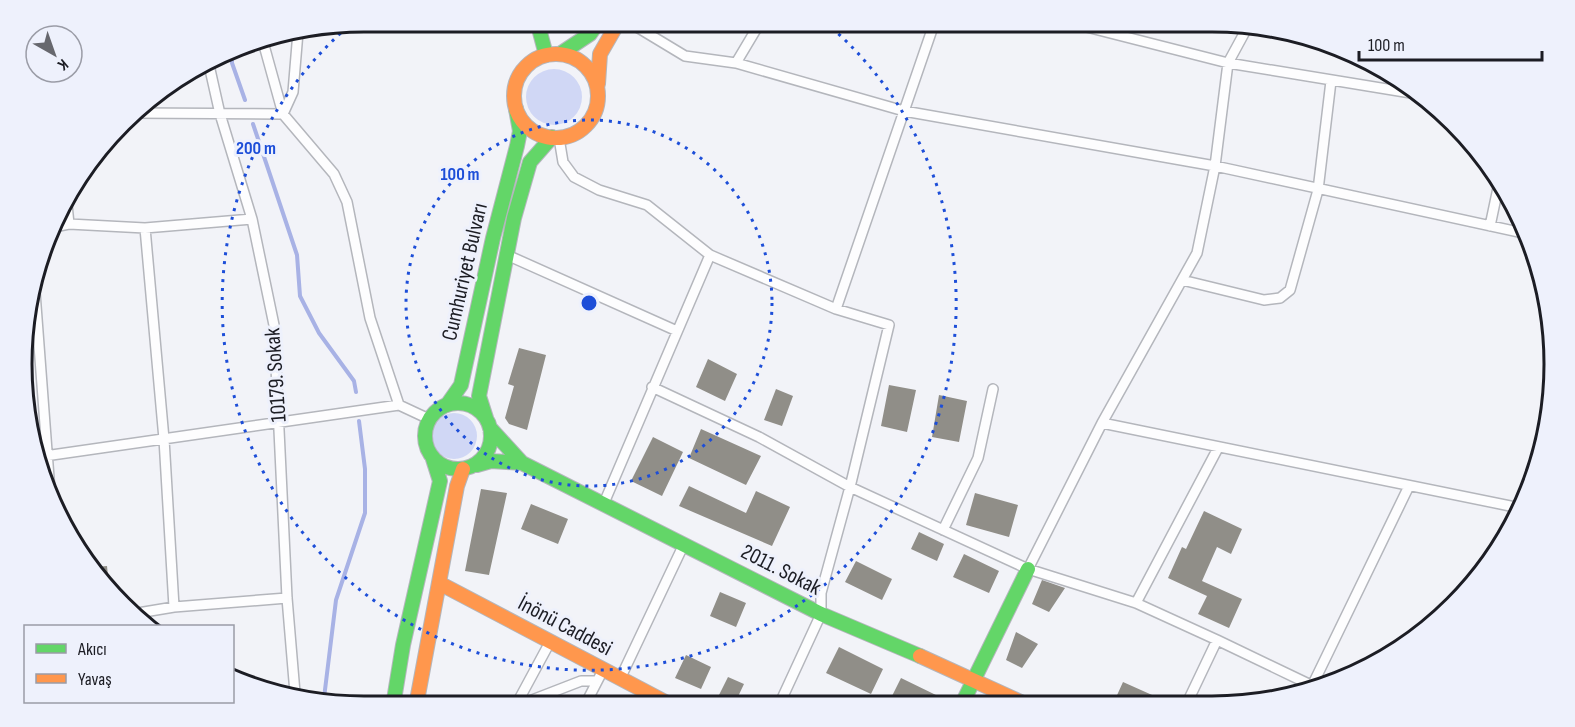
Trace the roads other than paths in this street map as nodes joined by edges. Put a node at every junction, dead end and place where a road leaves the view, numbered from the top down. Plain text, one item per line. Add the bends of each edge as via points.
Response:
1 (542, 32) edge
2 (591, 32) edge
3 (613, 32) edge
4 (645, 32) edge
5 (754, 32) edge
6 (931, 32) edge
7 (1106, 32) edge
8 (1244, 33) edge
9 (297, 38) edge
10 (264, 47) edge
11 (553, 54) junction
12 (736, 63) junction
13 (1228, 63) junction
14 (210, 69) edge
15 (1331, 81) junction
16 (598, 89) junction
17 (1403, 92) edge
18 (516, 109) junction
19 (904, 111) junction
20 (146, 113) edge
21 (220, 114) junction
22 (283, 114) junction
23 (555, 137) junction
24 (1215, 166) junction
25 (1318, 190) junction
26 (1497, 194) edge
27 (68, 213) edge
28 (252, 219) junction
29 (69, 224) junction
30 (62, 225) edge
31 (1490, 226) junction
32 (145, 228) junction
33 (1516, 231) edge
34 (507, 255) junction
35 (710, 255) junction
36 (1182, 280) junction
37 (837, 309) junction
38 (35, 312) edge
39 (677, 331) junction
40 (652, 387) junction
41 (993, 389) dead end
42 (399, 405) junction
43 (447, 405) junction
44 (429, 419) junction
45 (279, 423) junction
46 (488, 423) junction
47 (1102, 423) junction
48 (164, 439) junction
49 (41, 442) edge
50 (1218, 448) junction
51 (45, 457) edge
52 (433, 459) junction
53 (522, 463) junction
54 (468, 468) junction
55 (1409, 486) junction
56 (850, 487) junction
57 (604, 503) junction
58 (1511, 506) edge
59 (943, 530) junction
60 (684, 544) junction
61 (1028, 569) junction
62 (439, 583) junction
63 (287, 598) junction
64 (1136, 603) junction
65 (174, 607) junction
66 (144, 612) edge
67 (821, 614) junction
68 (1217, 640) junction
69 (550, 642) junction
70 (600, 676) junction
71 (1318, 678) edge
72 (620, 679) junction
73 (975, 679) junction
74 (1304, 682) edge
75 (296, 688) edge
76 (395, 696) edge
77 (418, 696) edge
78 (523, 696) edge
79 (542, 696) edge
80 (590, 696) edge
81 (653, 696) edge
82 (783, 696) edge
83 (966, 696) edge
84 (1009, 696) edge
85 (1190, 696) edge

1 - 11 main road
2 - 11 main road
3 - 16 main road via 600,54
4 - 12 street via 685,56
5 - 12 street
6 - 19 street
7 - 13 street
8 - 13 street
9 - 22 street via 293,92
10 - 22 street
11 - 16 main road via 573,57 585,65
11 - 18 main road via 522,70 516,82
12 - 19 street
13 - 15 street
13 - 24 street
14 - 21 street, 10179. Sokak
15 - 17 street
15 - 25 street
16 - 23 main road via 593,117 572,135
18 - 23 main road via 533,131
18 - 43 main road, Cumhuriyet Bulvarı via 520,131 517,146 461,385
19 - 24 street
19 - 37 street
20 - 21 street
21 - 22 street
21 - 28 street, 10179. Sokak
22 - 42 street via 334,174 347,202 370,318
23 - 34 main road via 530,162
23 - 35 street via 563,162 574,177 599,190 647,205
24 - 25 street
24 - 36 street via 1197,253
25 - 31 street
25 - 36 street via 1293,285 1286,294 1264,300
26 - 31 street
27 - 29 street
28 - 32 street
28 - 45 street, 10179. Sokak via 274,325
29 - 30 street
29 - 32 street
31 - 33 street
32 - 48 street
34 - 39 street
34 - 46 main road via 479,396
35 - 37 street
35 - 39 street
36 - 47 street
37 - 56 street via 889,325
38 - 49 street
39 - 40 street
40 - 56 street via 759,437
40 - 57 street
41 - 59 street via 978,458
42 - 44 street
42 - 45 street
43 - 44 main road
43 - 46 main road via 469,405
44 - 52 main road via 424,440
45 - 48 street
45 - 63 street, 10179. Sokak
46 - 53 main road
46 - 54 main road via 488,450
47 - 50 street
47 - 61 street
48 - 51 street
48 - 65 street
50 - 55 street
50 - 64 street
52 - 54 main road via 452,470
52 - 76 main road via 440,481
53 - 54 main road via 491,460
53 - 57 main road, 2011. Sokak
54 - 62 main road
55 - 58 street
55 - 71 street
56 - 59 street
56 - 67 street via 821,593
57 - 60 main road, 2011. Sokak
59 - 61 street
60 - 67 main road, 2011. Sokak
60 - 72 street
61 - 64 street
61 - 73 main road
62 - 69 main road, İnönü Caddesi
62 - 77 main road
63 - 65 street
63 - 75 street, 10179. Sokak
64 - 68 street
65 - 66 street
67 - 73 main road, 2011. Sokak
67 - 82 street
68 - 74 street
68 - 85 street
69 - 70 main road, İnönü Caddesi
69 - 78 street
70 - 72 main road, İnönü Caddesi
70 - 79 street
70 - 80 street
72 - 81 main road, İnönü Caddesi
73 - 83 main road
73 - 84 main road, 2011. Sokak

